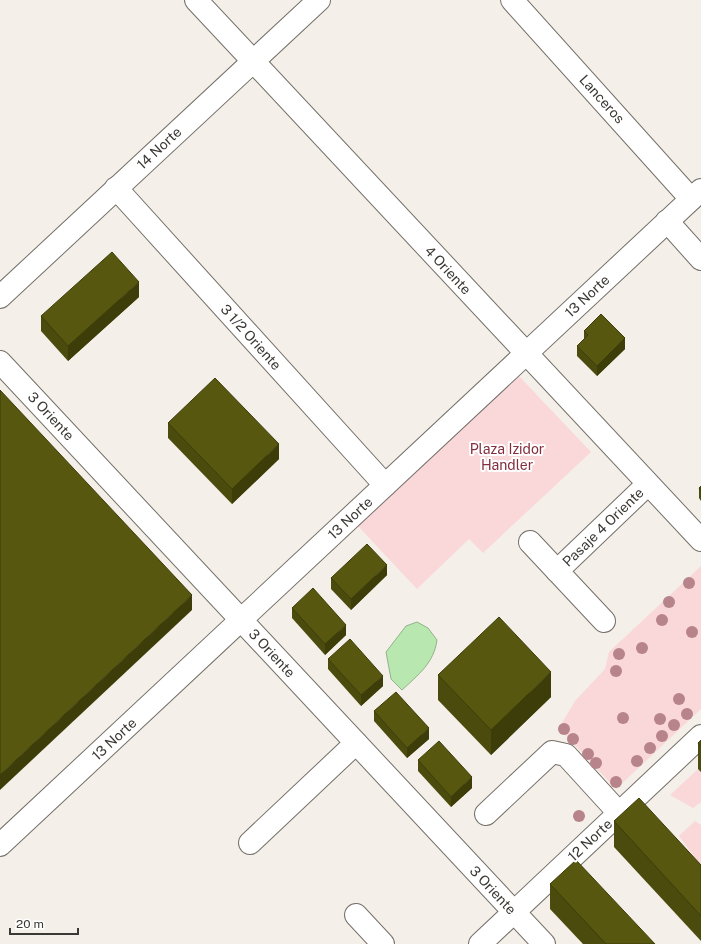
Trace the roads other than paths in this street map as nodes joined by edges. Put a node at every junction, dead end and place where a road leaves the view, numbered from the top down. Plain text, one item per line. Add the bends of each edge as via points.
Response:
1 (196, 0) edge
2 (319, 0) edge
3 (512, 0) edge
4 (253, 61) junction
5 (116, 188) junction
6 (696, 195) edge
7 (667, 221) junction
8 (701, 259) edge
9 (0, 296) edge
10 (527, 353) junction
11 (0, 362) edge
12 (648, 484) junction
13 (385, 485) junction
14 (701, 540) edge
15 (530, 542) dead end
16 (557, 571) junction
17 (241, 620) junction
18 (604, 621) dead end
19 (701, 736) edge
20 (356, 743) junction
21 (486, 814) dead end
22 (619, 814) junction
23 (250, 843) dead end
24 (0, 845) edge
25 (514, 912) junction
26 (356, 915) dead end
27 (383, 944) edge
28 (480, 944) edge
29 (544, 944) edge

1 - 4 street, 4 Oriente
2 - 4 street, 14 Norte
3 - 6 street, Lanceros
4 - 5 street, 14 Norte
4 - 10 street, 4 Oriente
5 - 9 street, 14 Norte
5 - 13 street, 3 1/2 Oriente
6 - 7 street, 13 Norte
7 - 8 street
7 - 10 street, 13 Norte
10 - 12 street, 4 Oriente
10 - 13 street, 13 Norte
11 - 17 street, 3 Oriente
12 - 14 street, 4 Oriente
12 - 16 street, Pasaje 4 Oriente
13 - 17 street, 13 Norte
15 - 16 street, Pasaje 4 Oriente
16 - 18 street, Pasaje 4 Oriente
17 - 20 street, 3 Oriente
17 - 24 street, 13 Norte
19 - 22 street, 12 Norte
20 - 23 street
20 - 25 street, 3 Oriente
21 - 22 street via 552,752 566,755
22 - 25 street, 12 Norte
25 - 28 street, 12 Norte
25 - 29 street, 3 Oriente
26 - 27 street

